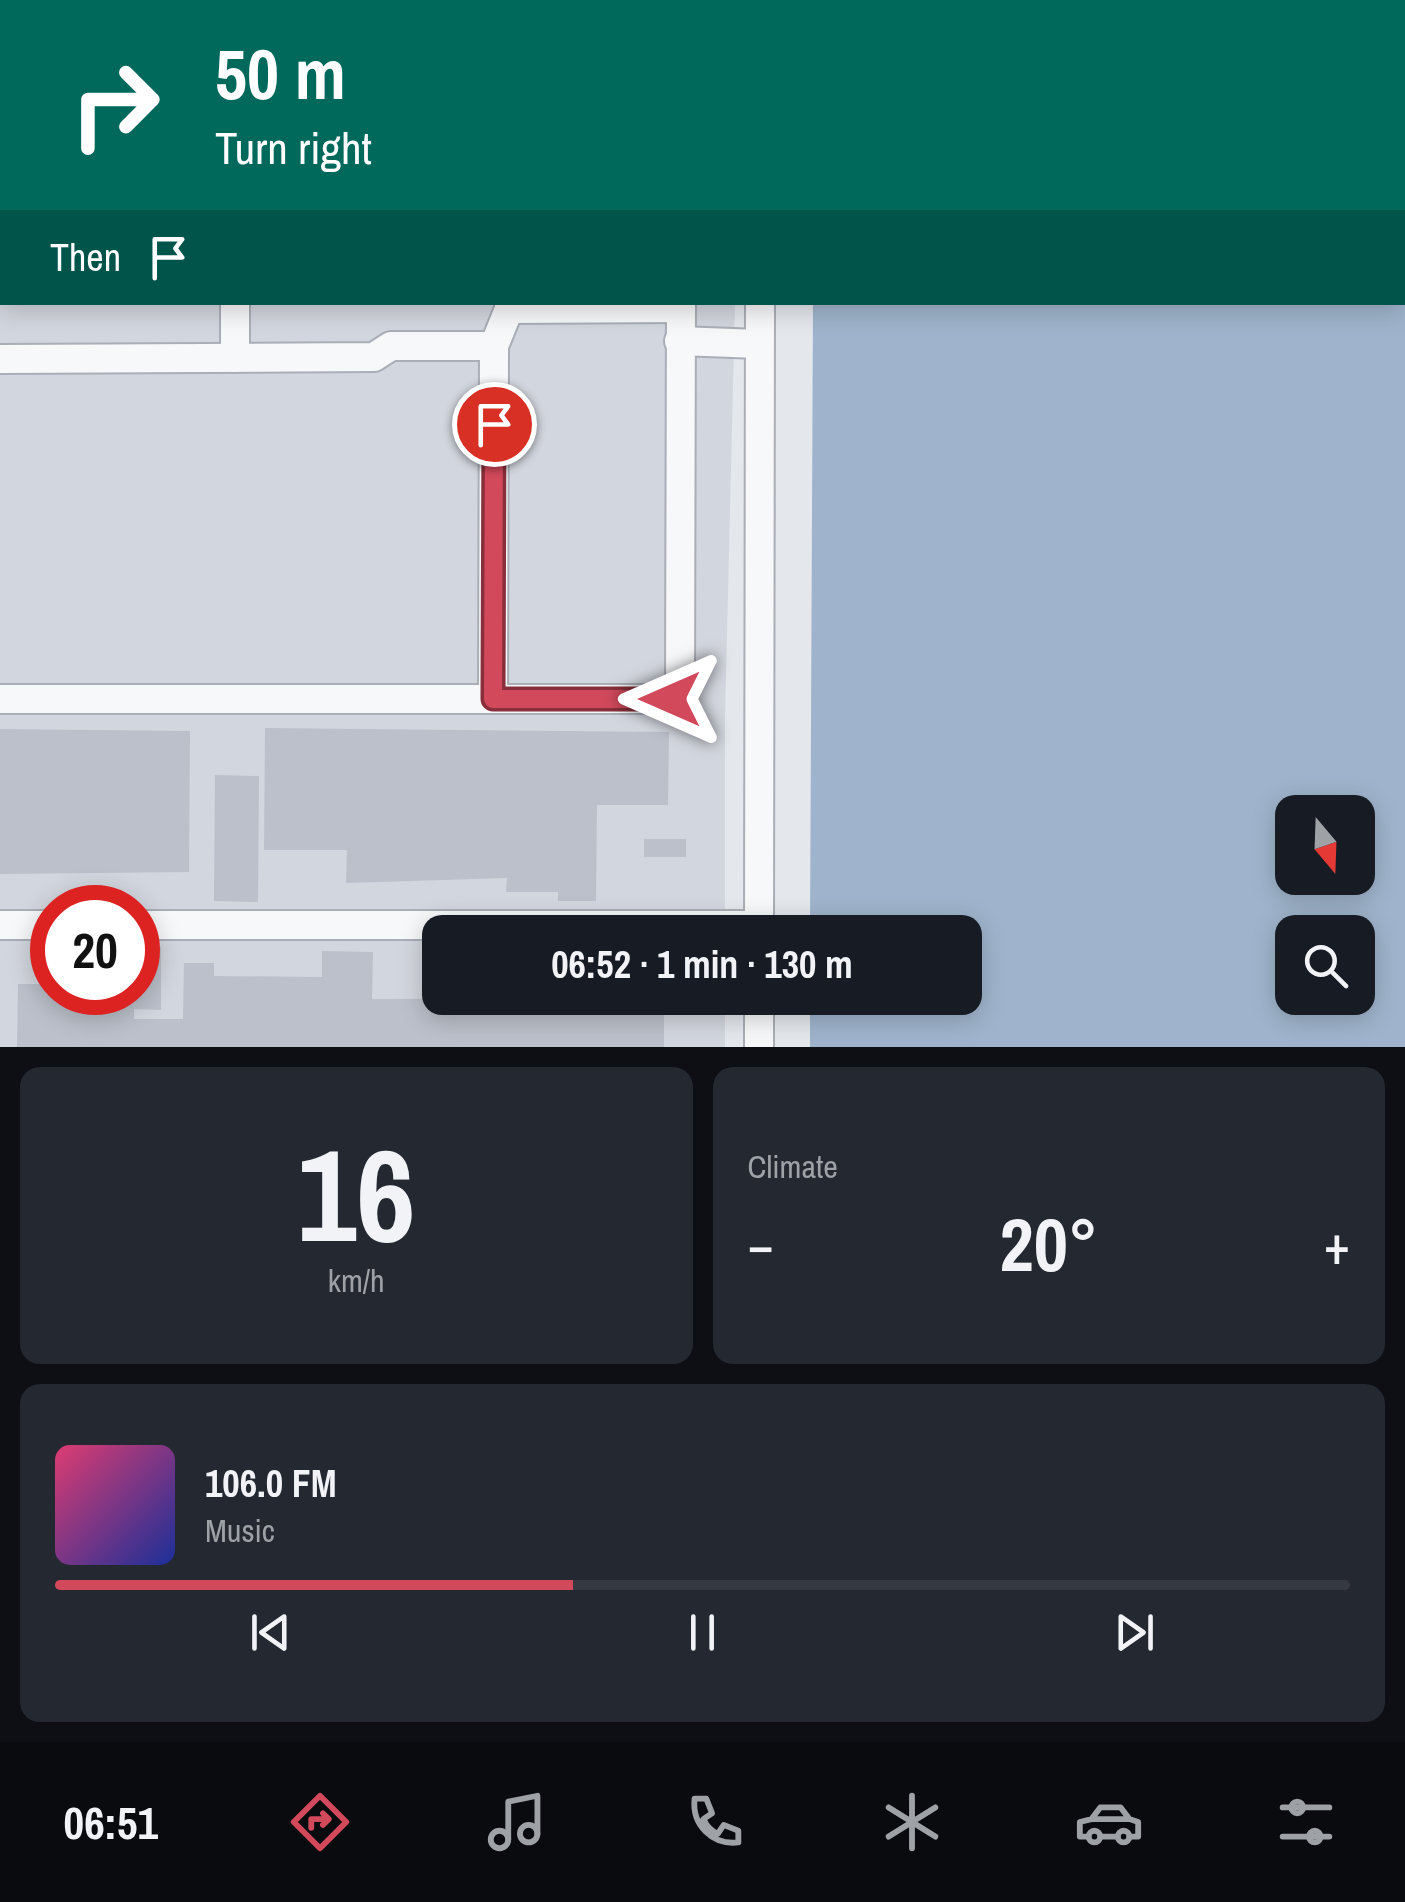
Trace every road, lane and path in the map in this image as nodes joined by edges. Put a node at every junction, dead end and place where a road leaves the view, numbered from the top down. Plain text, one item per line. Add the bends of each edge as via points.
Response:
1 (235, 305) edge
2 (681, 305) edge
3 (509, 306) edge
4 (759, 306) edge
5 (679, 341) junction
6 (759, 344) junction
7 (494, 346) junction
8 (235, 358) junction
9 (0, 359) edge
10 (0, 699) edge
11 (493, 699) junction
12 (759, 915) edge
13 (160, 924) edge
14 (0, 925) edge
15 (30, 925) edge
16 (422, 926) edge
17 (759, 1015) edge
18 (758, 1047) edge

1 - 8 street
2 - 3 street
2 - 5 street
3 - 7 street
4 - 6 street
5 - 6 street
5 - 11 street via 680,690 670,699
6 - 12 street
7 - 8 street via 391,346 374,358
7 - 11 street
8 - 9 street
10 - 11 street
13 - 16 street
14 - 15 street
17 - 18 street

